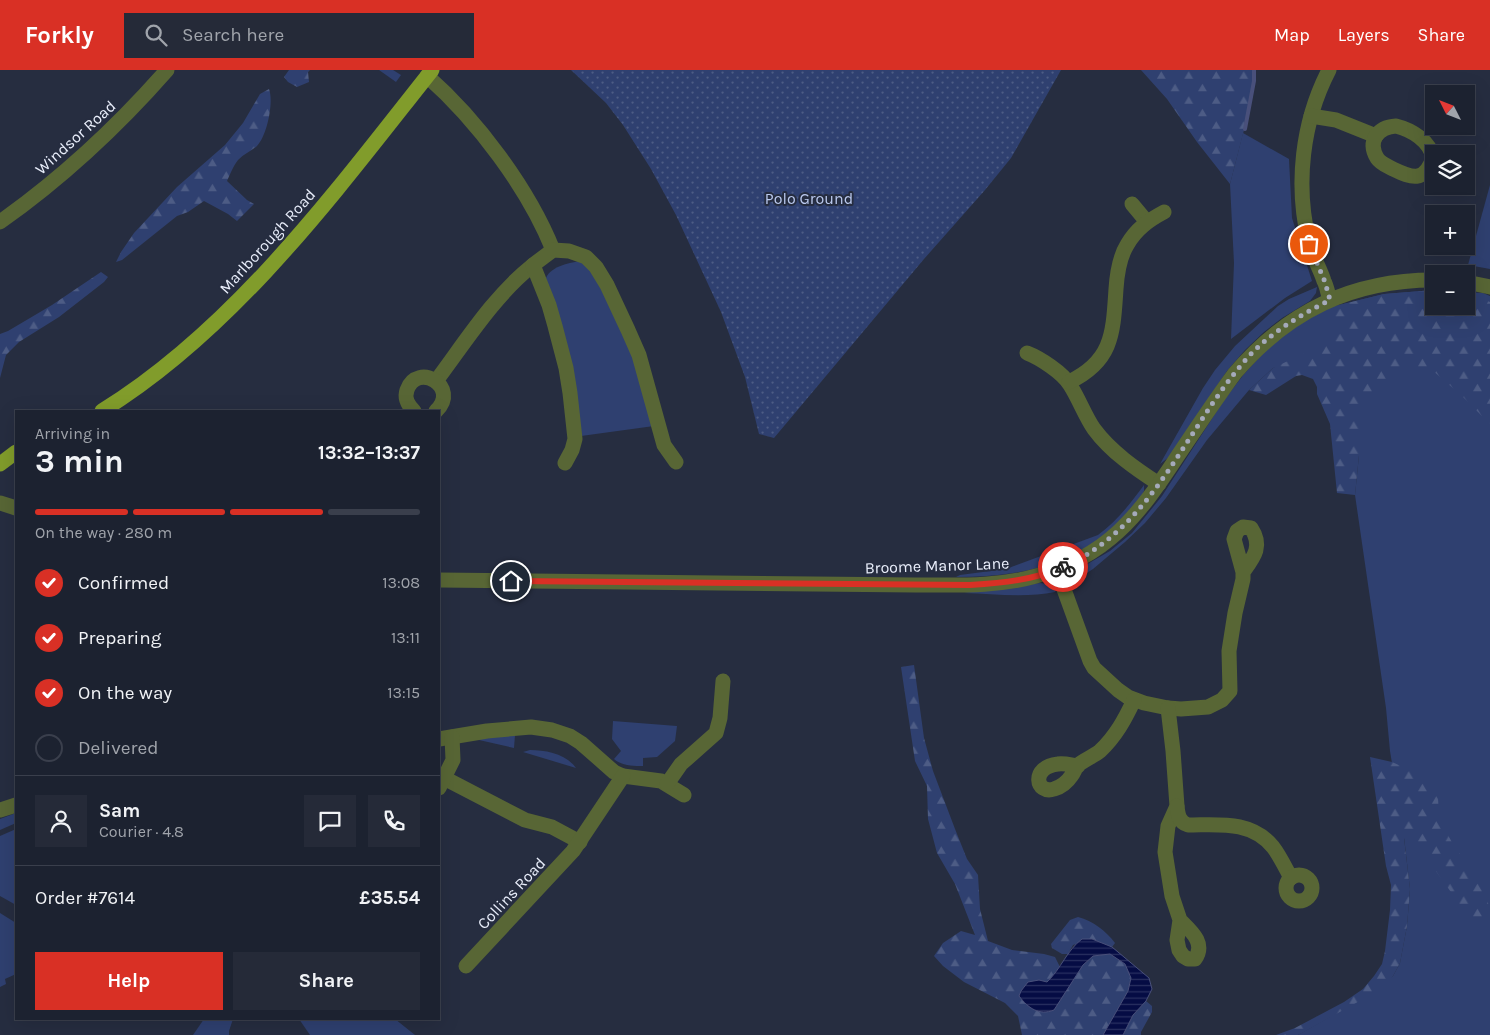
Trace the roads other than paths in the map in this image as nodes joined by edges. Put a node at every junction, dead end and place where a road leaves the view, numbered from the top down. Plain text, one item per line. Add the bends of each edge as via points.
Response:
1 (167, 70) edge
2 (1330, 70) edge
3 (429, 73) edge
4 (1311, 116) junction
5 (1376, 136) dead end
6 (1132, 204) dead end
7 (1164, 212) dead end
8 (0, 222) edge
9 (1147, 222) junction
10 (553, 250) junction
11 (533, 265) junction
12 (1425, 280) edge
13 (1475, 284) edge
14 (1490, 287) edge
15 (1330, 300) junction
16 (1027, 353) dead end
17 (436, 381) junction
18 (1069, 382) junction
19 (104, 410) edge
20 (413, 410) edge
21 (437, 410) edge
22 (15, 448) edge
23 (0, 451) edge
24 (15, 453) edge
25 (676, 462) dead end
26 (565, 463) dead end
27 (0, 464) edge
28 (1159, 484) junction
29 (1, 503) edge
30 (15, 508) edge
31 (1057, 570) junction
32 (1243, 572) dead end
33 (440, 580) edge
34 (724, 681) dead end
35 (1134, 700) junction
36 (1168, 708) junction
37 (445, 738) edge
38 (1078, 766) dead end
39 (623, 776) junction
40 (442, 783) edge
41 (667, 784) junction
42 (684, 794) dead end
43 (15, 805) edge
44 (1177, 806) junction
45 (0, 810) edge
46 (580, 842) junction
47 (1291, 878) dead end
48 (1180, 920) dead end
49 (466, 966) dead end

1 - 8 street, Windsor Road via 90,150
2 - 4 street
3 - 10 street via 491,146 521,188
3 - 19 main road, Marlborough Road via 313,219 249,288 159,372
4 - 5 street via 1336,120
4 - 15 street via 1303,154 1302,202 1309,244
6 - 9 street
7 - 9 street
9 - 18 street via 1131,239 1122,258 1117,276 1114,326 1108,345 1094,366
10 - 11 street
10 - 25 street via 569,251 586,258 607,285 639,355 664,445
11 - 17 street via 504,293
11 - 26 street via 549,305 566,368 574,439
12 - 15 street, Broome Manor Lane via 1388,282
13 - 14 street
15 - 28 street, Broome Manor Lane via 1282,328 1250,355
16 - 18 street via 1043,361
17 - 20 street via 424,377 412,382 406,400
17 - 21 street via 444,396
18 - 28 street via 1100,437
22 - 23 main road
24 - 27 main road
28 - 31 street, Broome Manor Lane via 1135,515 1109,540 1090,554
29 - 30 street
31 - 33 street, Broome Manor Lane via 1007,582 948,585
31 - 35 street via 1094,668
32 - 36 street via 1229,652 1230,691 1222,700 1208,707
34 - 41 street via 718,728 681,764
35 - 36 street
35 - 38 street via 1112,738 1092,758
36 - 44 street
37 - 39 street via 531,728 562,732
37 - 40 street via 453,760
39 - 41 street
39 - 46 street, Collins Road
40 - 46 street via 525,820 552,827
41 - 42 street
43 - 45 street
44 - 47 street via 1184,824 1229,825 1260,835 1273,848
44 - 48 street via 1168,826 1165,852 1172,896
46 - 49 street, Collins Road

